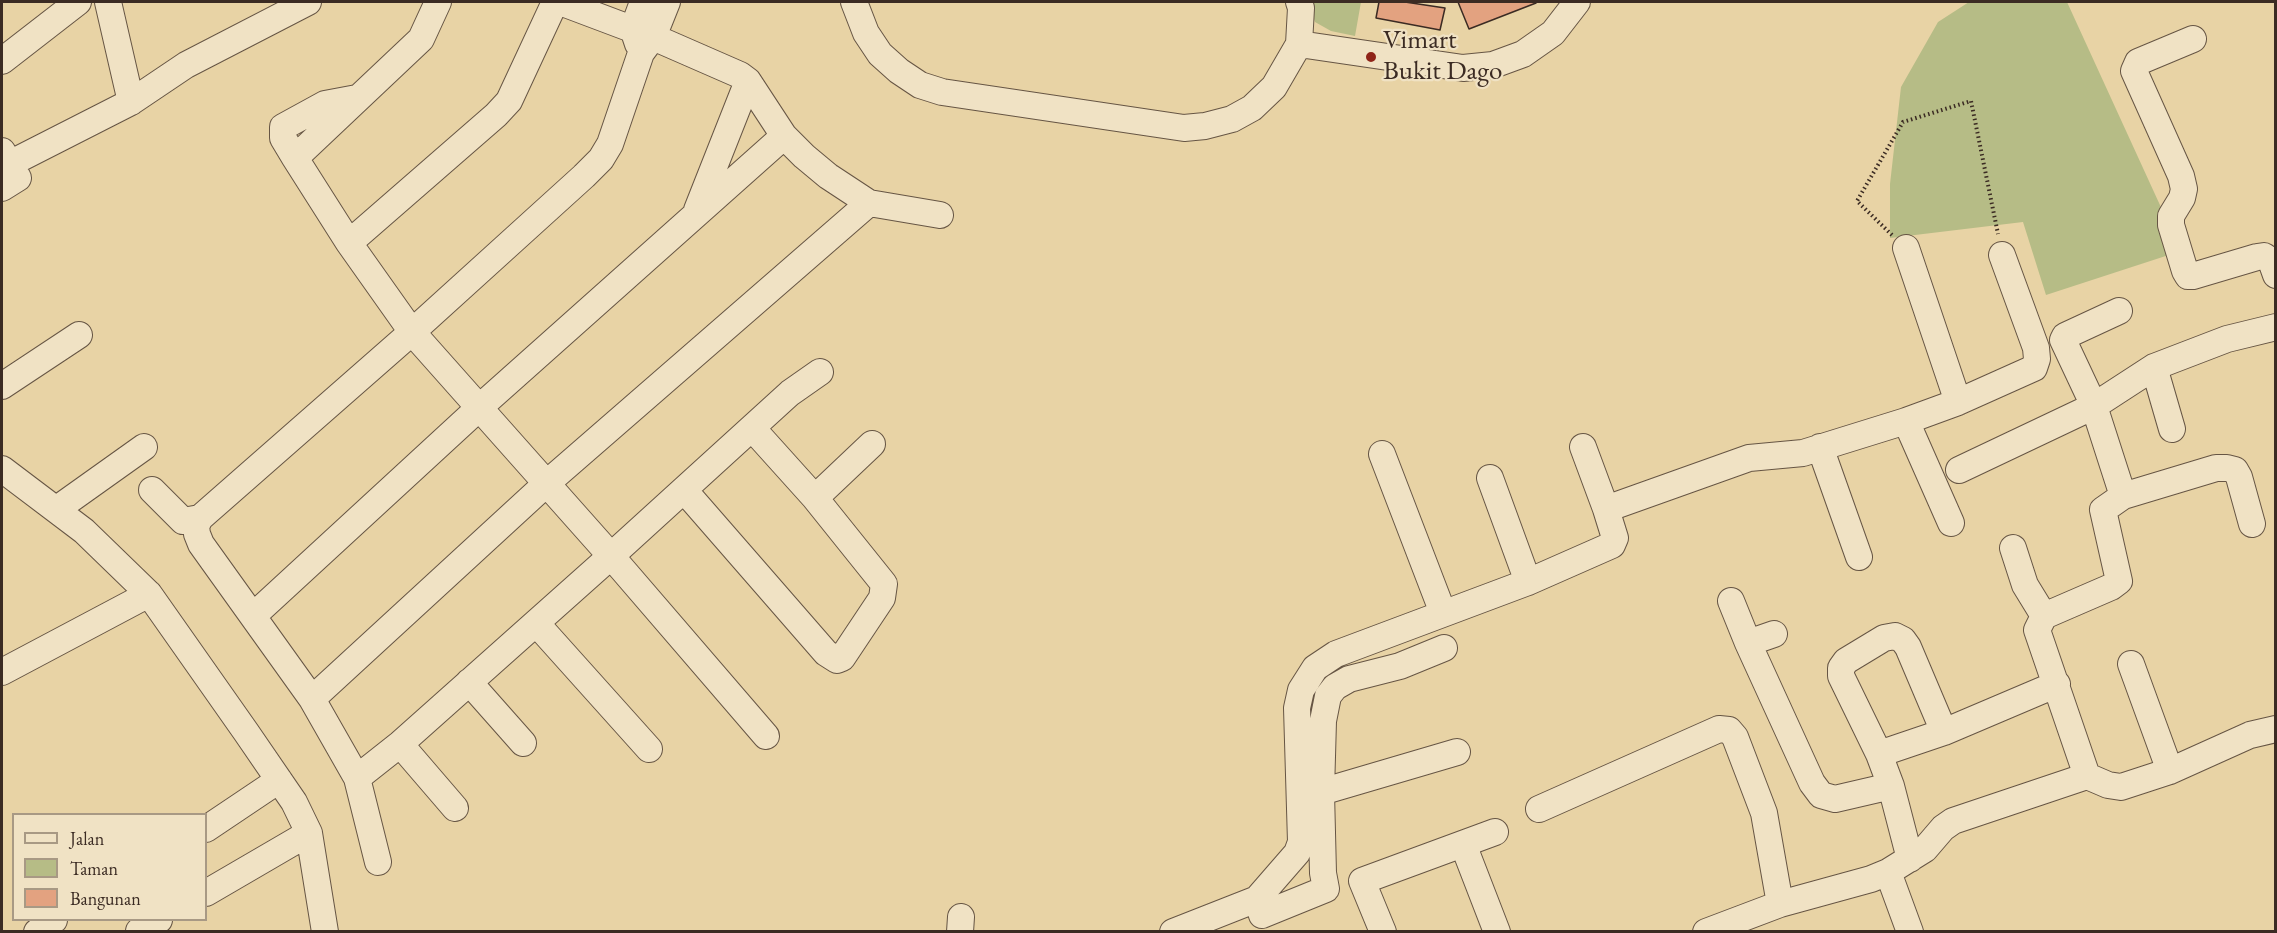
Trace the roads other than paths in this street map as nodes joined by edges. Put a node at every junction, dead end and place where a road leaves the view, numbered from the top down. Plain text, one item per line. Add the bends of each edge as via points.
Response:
1 (78, 2) edge
2 (108, 2) edge
3 (305, 2) edge
4 (438, 2) edge
5 (555, 2) edge
6 (560, 2) edge
7 (643, 2) edge
8 (667, 2) edge
9 (854, 2) edge
10 (1299, 2) edge
11 (1577, 2) edge
12 (2193, 39) dead end
13 (643, 40) junction
14 (1299, 44) junction
15 (2, 61) edge
16 (748, 81) junction
17 (131, 102) junction
18 (784, 136) junction
19 (11, 155) edge
20 (2, 188) edge
21 (869, 203) junction
22 (940, 215) dead end
23 (694, 216) junction
24 (349, 243) junction
25 (1906, 248) road end
26 (2002, 255) road end
27 (2276, 275) edge
28 (2119, 311) dead end
29 (2276, 327) edge
30 (412, 332) junction
31 (79, 335) dead end
32 (2154, 367) junction
33 (819, 372) dead end
34 (2, 386) edge
35 (1958, 402) junction
36 (2094, 406) junction
37 (480, 407) junction
38 (1906, 421) junction
39 (752, 428) junction
40 (2172, 429) dead end
41 (872, 444) dead end
42 (144, 447) dead end
43 (1583, 447) dead end
44 (1820, 447) junction
45 (1382, 454) dead end
46 (2, 469) edge
47 (1959, 470) dead end
48 (1490, 478) dead end
49 (547, 483) junction
50 (152, 490) dead end
51 (684, 490) junction
52 (2123, 496) junction
53 (815, 498) junction
54 (57, 509) junction
55 (1606, 509) junction
56 (200, 519) junction
57 (1951, 523) dead end
58 (2252, 524) dead end
59 (2013, 548) dead end
60 (611, 556) junction
61 (1859, 557) dead end
62 (1528, 582) junction
63 (148, 594) junction
64 (1731, 601) dead end
65 (1443, 613) junction
66 (253, 616) junction
67 (2044, 616) junction
68 (536, 622) junction
69 (1774, 634) dead end
70 (1748, 644) junction
71 (1444, 648) dead end
72 (2132, 664) dead end
73 (2, 672) edge
74 (469, 682) junction
75 (2057, 684) junction
76 (312, 699) junction
77 (2276, 729) edge
78 (1944, 732) junction
79 (766, 736) dead end
80 (523, 743) dead end
81 (400, 744) junction
82 (649, 749) dead end
83 (1457, 752) dead end
84 (1879, 754) junction
85 (2170, 771) junction
86 (2087, 776) junction
87 (357, 778) junction
88 (279, 780) junction
89 (1891, 786) junction
90 (1321, 792) junction
91 (455, 808) dead end
92 (1539, 809) dead end
93 (207, 828) edge
94 (1495, 832) dead end
95 (309, 833) junction
96 (1463, 844) junction
97 (1910, 859) junction
98 (378, 862) dead end
99 (1888, 872) junction
100 (1362, 881) junction
101 (1326, 889) junction
102 (207, 892) edge
103 (1780, 904) junction
104 (1263, 915) edge
105 (53, 921) edge
106 (157, 921) edge
107 (140, 931) edge
108 (37, 932) edge
109 (325, 932) edge
110 (1173, 932) edge
111 (1383, 932) edge
112 (1497, 932) edge
113 (1706, 932) edge
114 (1910, 932) edge

1 - 15 street
2 - 17 street
3 - 17 street via 186,65
4 - 24 street via 421,39 357,98 325,104 283,128 283,138 294,158
5 - 24 street via 509,101
6 - 13 street
7 - 13 street
8 - 13 street
9 - 14 street via 866,33 880,54 920,86 1184,128 1232,119 1252,108 1274,87
10 - 14 street
11 - 14 street via 1553,33 1523,54 1493,66 1452,67
12 - 27 street via 2138,62 2134,71 2183,183 2182,198 2171,216 2171,225 2185,271 2193,276 2264,256 2271,261
13 - 16 street via 730,70
13 - 30 street via 610,144 601,159
16 - 18 street
16 - 23 street
17 - 19 street
18 - 21 street via 828,176
18 - 23 street
19 - 20 street via 18,178
21 - 22 street
21 - 49 street
23 - 37 street
24 - 30 street
25 - 35 street
26 - 35 street via 2037,358 2034,368 2026,373
28 - 36 street via 2063,340
29 - 32 street via 2227,339
30 - 37 street
30 - 56 street
31 - 34 street
32 - 36 street
32 - 40 street
33 - 39 street
35 - 38 street
36 - 47 street
36 - 52 street
37 - 49 street
37 - 66 street
38 - 44 street
38 - 57 street
39 - 51 street
39 - 53 street
41 - 53 street
42 - 54 street
43 - 55 street
44 - 55 street via 1803,453 1749,458
44 - 61 street
45 - 65 street
46 - 54 street
48 - 62 street
49 - 60 street
49 - 76 street
50 - 56 street via 183,521
51 - 53 street via 826,653 837,660 882,598 884,584
51 - 60 street
52 - 58 street via 2227,468 2235,470 2239,477
52 - 67 street via 2103,510 2119,581
54 - 63 street
55 - 62 street via 1615,538 1612,544
56 - 66 street via 196,534 201,544
59 - 67 street via 2025,585
60 - 68 street
60 - 79 street
62 - 65 street
63 - 73 street
63 - 88 street
64 - 70 street
65 - 104 street via 1336,654 1316,668 1301,690 1297,708 1301,842
66 - 76 street
67 - 75 street via 2038,636
68 - 74 street
68 - 82 street
69 - 70 street
70 - 89 street via 1821,795 1835,799
71 - 90 street via 1335,687 1328,696 1323,721
72 - 85 street
74 - 80 street
74 - 81 street
75 - 78 street
75 - 86 street
76 - 87 street
77 - 85 street via 2250,735
78 - 84 street
78 - 84 street via 1908,647 1895,636 1884,638 1840,668
81 - 87 street
81 - 91 street
83 - 90 street
84 - 89 street
85 - 86 street via 2121,787
86 - 97 street via 1953,822
87 - 98 street
88 - 93 street
88 - 95 street
89 - 97 street
90 - 101 street
92 - 103 street via 1719,729 1729,730 1736,737 1764,813
94 - 96 street
95 - 102 street
95 - 109 street
96 - 100 street
96 - 112 street
97 - 99 street
99 - 103 street
99 - 114 street
100 - 101 street
100 - 111 street
101 - 104 street
103 - 113 street
104 - 110 street
105 - 108 street
106 - 107 street

